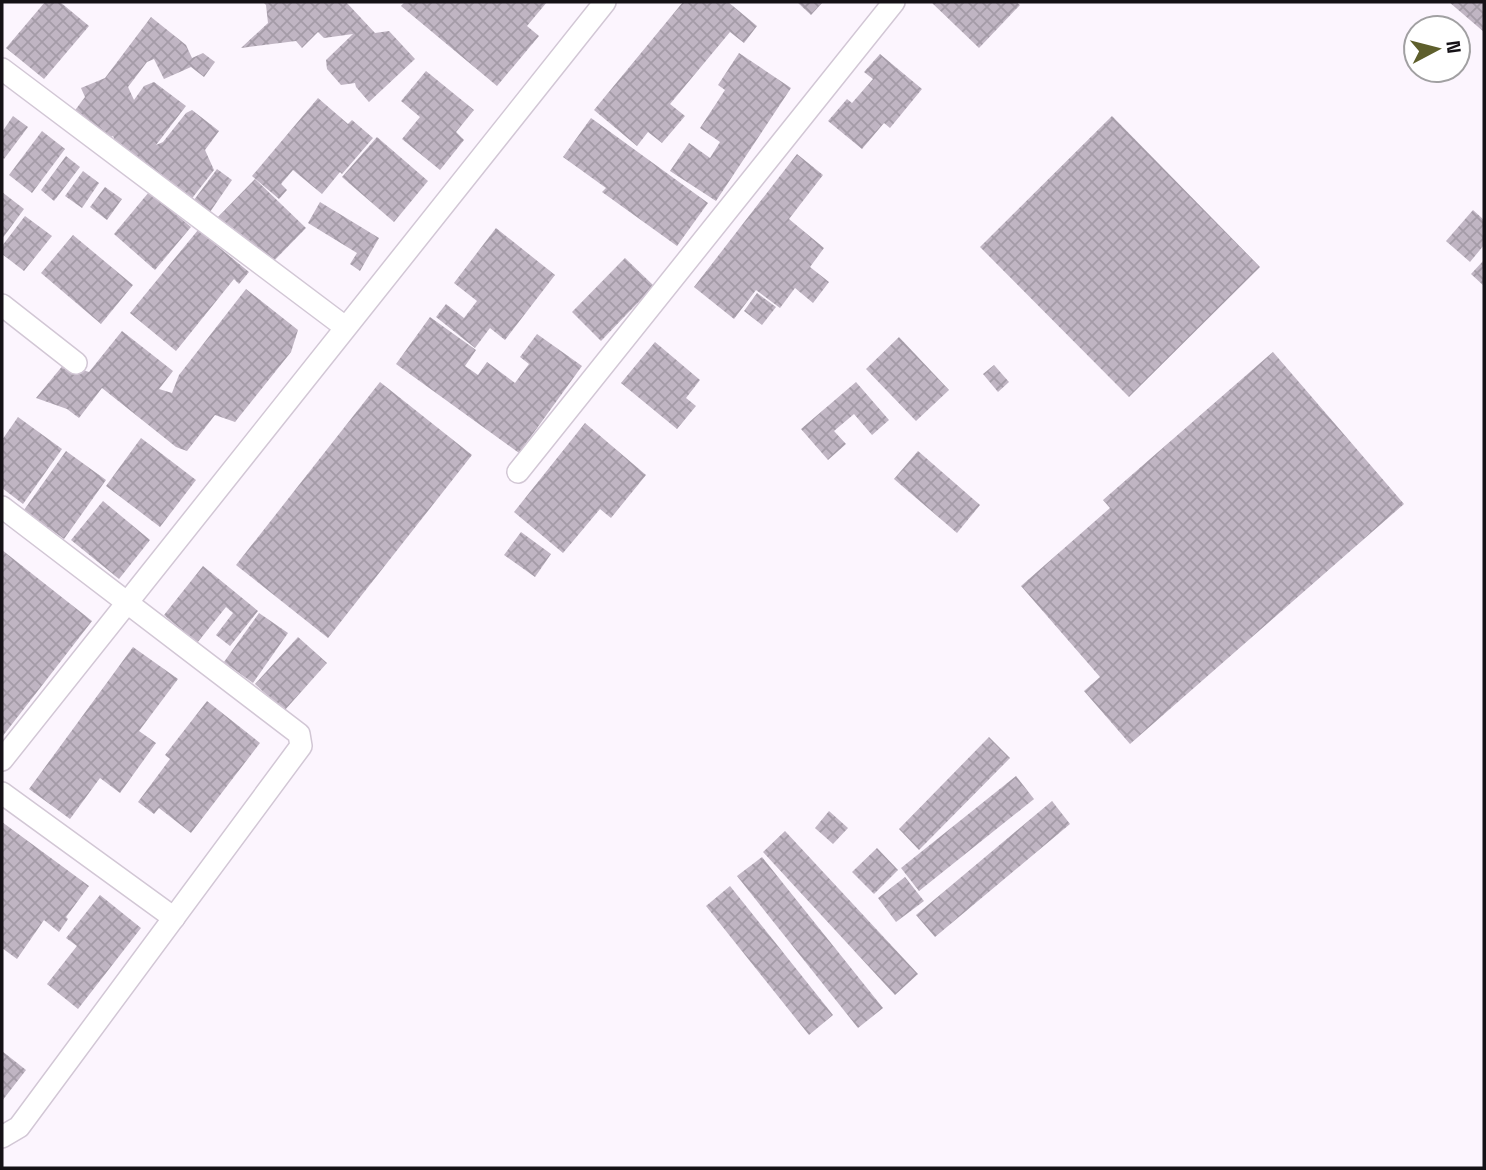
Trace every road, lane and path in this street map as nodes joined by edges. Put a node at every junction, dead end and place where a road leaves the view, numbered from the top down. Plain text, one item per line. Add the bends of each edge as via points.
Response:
1 (605, 2) edge
2 (894, 2) edge
3 (2, 69) edge
4 (2, 305) edge
5 (345, 327) junction
6 (76, 363) dead end
7 (519, 472) dead end
8 (2, 507) edge
9 (126, 603) junction
10 (2, 760) edge
11 (2, 793) edge
12 (174, 918) junction
13 (2, 1137) edge

1 - 5 street
2 - 7 street
3 - 5 street
4 - 6 street
5 - 9 street
8 - 9 street
9 - 10 street
9 - 12 street via 299,734 301,746
11 - 12 street
12 - 13 street via 19,1128

